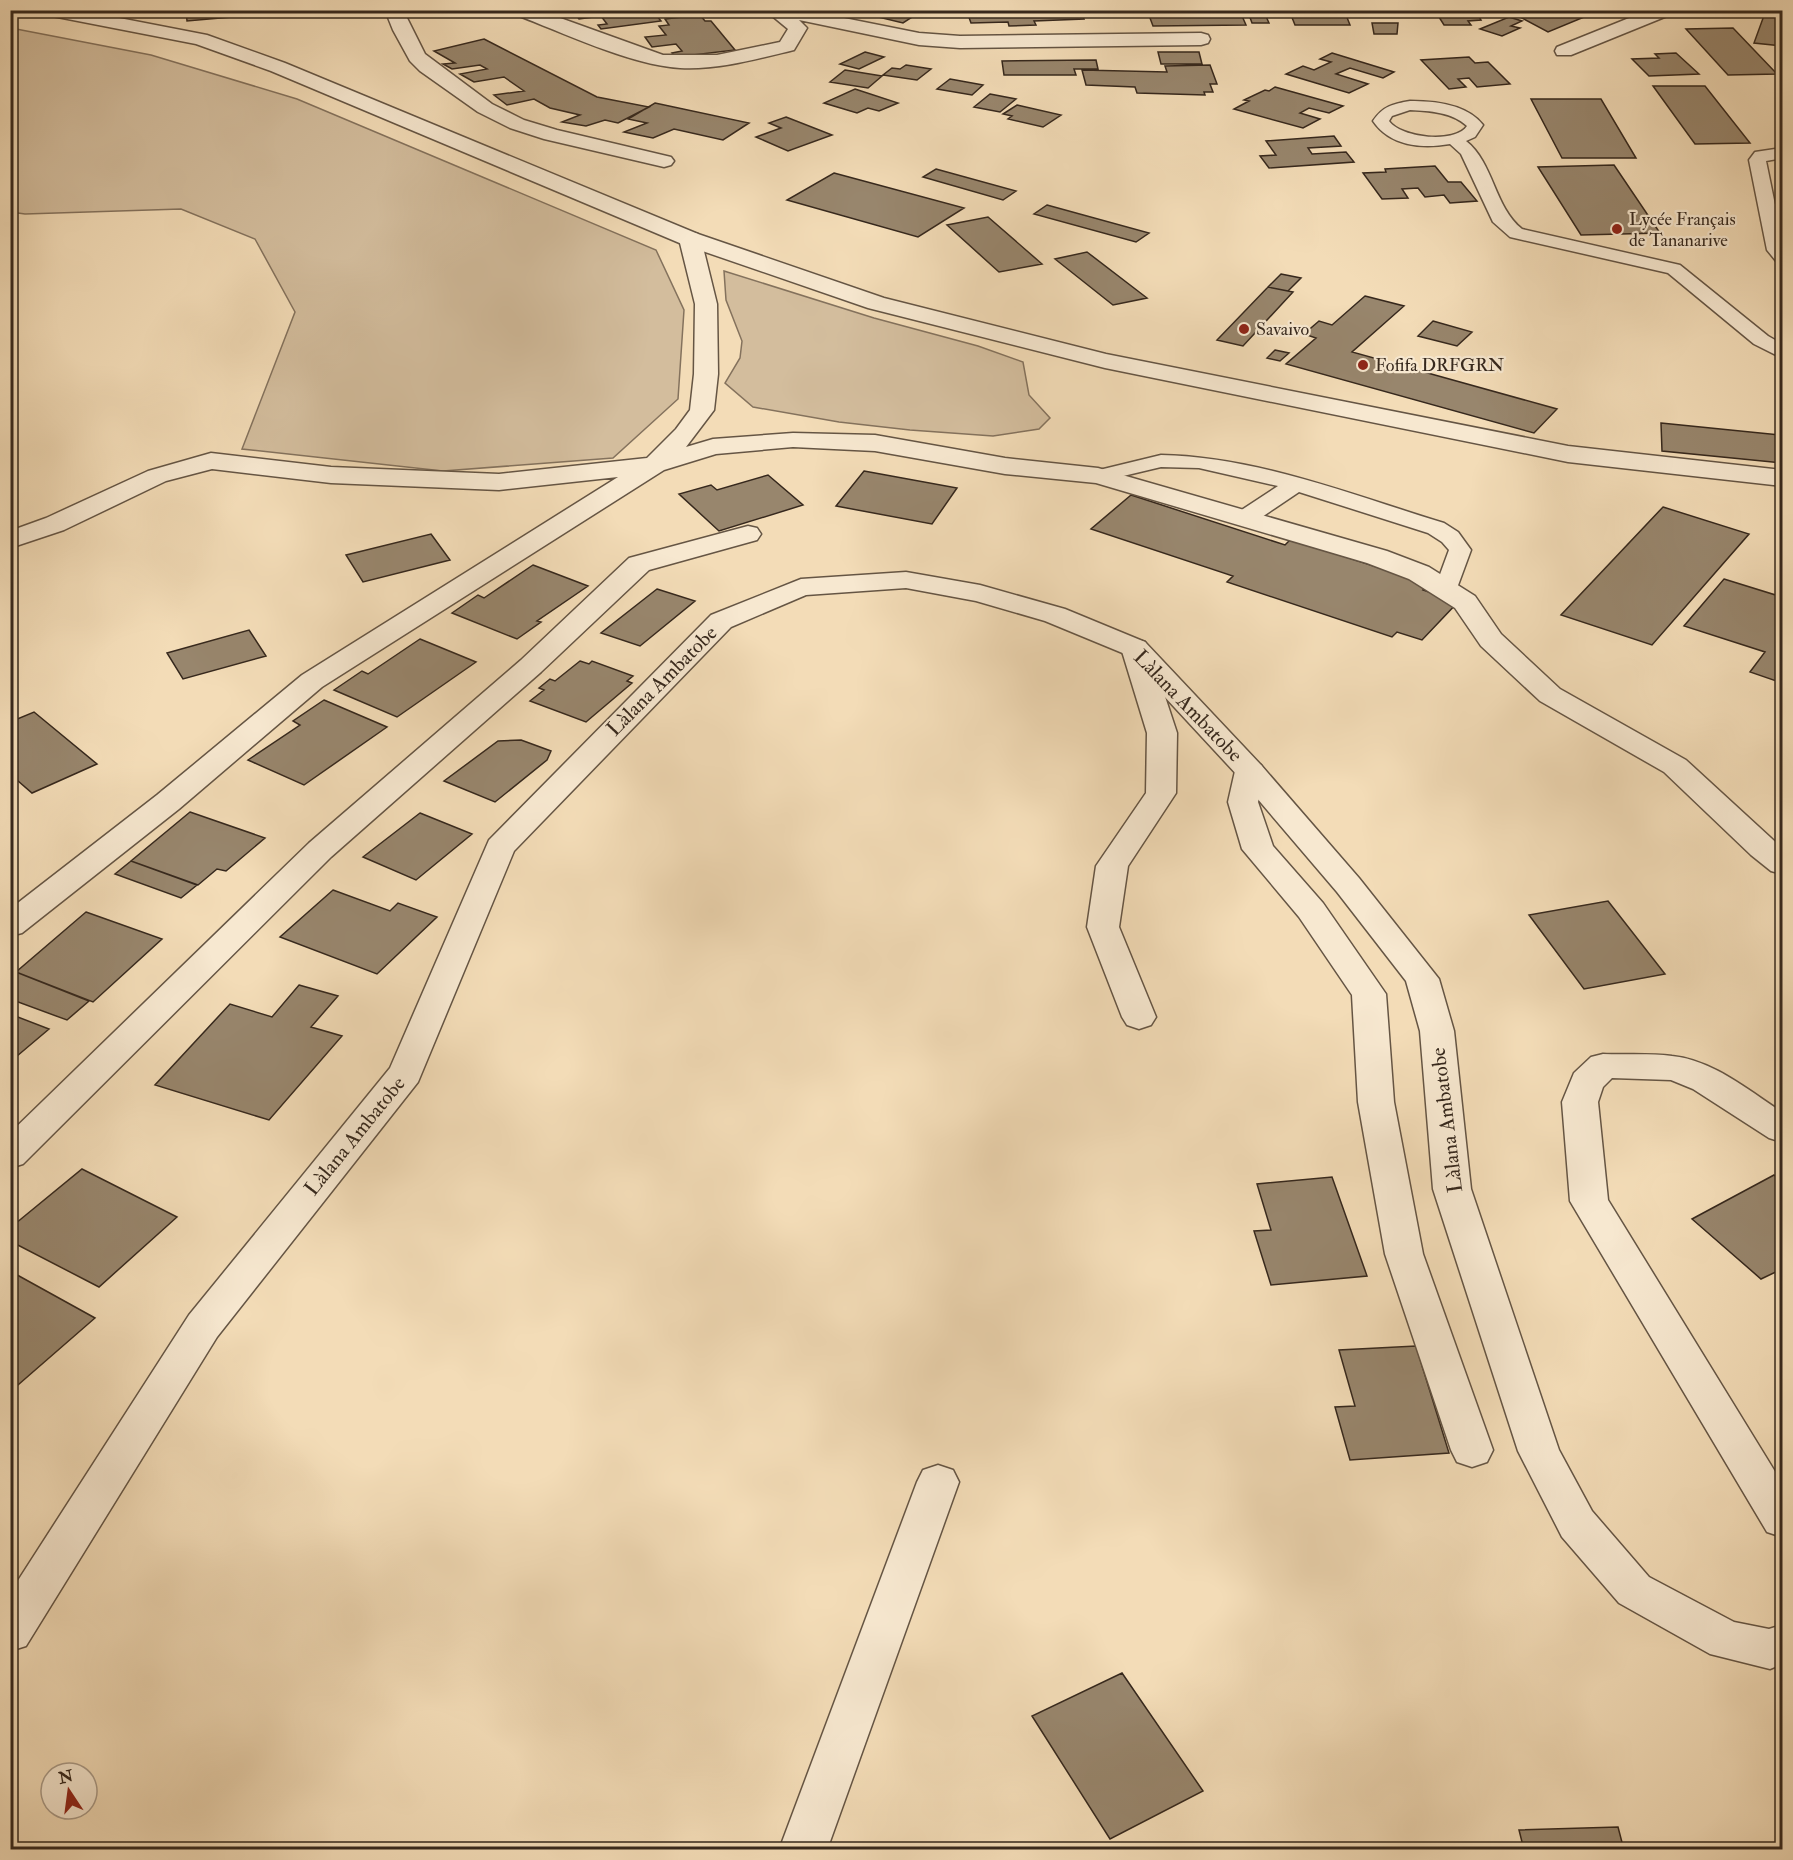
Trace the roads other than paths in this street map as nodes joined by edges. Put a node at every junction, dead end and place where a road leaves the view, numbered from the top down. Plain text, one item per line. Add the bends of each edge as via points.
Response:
1 (47, 10) edge
2 (394, 10) edge
3 (520, 10) edge
4 (1666, 10) edge
5 (779, 12) edge
6 (1201, 39) dead end
7 (1564, 51) dead end
8 (1453, 139) junction
9 (1782, 153) edge
10 (664, 161) dead end
11 (690, 239) junction
12 (1782, 257) edge
13 (1782, 352) edge
14 (655, 465) junction
15 (1098, 476) junction
16 (1782, 478) edge
17 (1296, 484) junction
18 (1245, 518) junction
19 (748, 534) dead end
20 (10, 540) edge
21 (1446, 588) junction
22 (1134, 648) junction
23 (1250, 771) junction
24 (1782, 864) edge
25 (10, 926) edge
26 (1139, 1017) dead end
27 (1782, 1129) edge
28 (10, 1155) edge
29 (1472, 1450) dead end
30 (938, 1482) dead end
31 (1782, 1519) edge
32 (10, 1632) edge
33 (1782, 1644) edge
34 (803, 1850) edge

1 - 11 street via 211,43 278,67
2 - 10 street via 417,57 485,108 551,135
3 - 5 street via 646,57 693,63 787,46 798,28
4 - 7 street
5 - 6 street via 919,39 960,42
8 - 8 lane via 1473,130 1475,125 1464,114 1410,106 1382,116 1383,127 1402,136 1430,141
8 - 13 lane via 1468,151 1502,222 1516,233 1674,269 1761,340
9 - 12 lane via 1757,160 1776,250
11 - 14 street via 706,304 702,410
11 - 16 street via 876,303 1105,361 1568,453
14 - 15 street via 713,447 793,440 875,443 1005,466
14 - 20 street via 498,482 331,475 211,460 157,476 55,524
14 - 25 street via 312,681 168,802
15 - 17 lane via 1161,461 1199,462
15 - 18 street
17 - 18 lane
17 - 21 lane via 1436,528 1450,537 1460,550
18 - 21 street via 1377,558
19 - 28 street via 639,564 531,666 320,850
21 - 24 street via 1465,602 1491,640 1550,695 1675,766
22 - 23 street, Làlana Ambatobe
22 - 26 street via 1162,733 1161,793 1112,866 1103,927
22 - 32 street, Làlana Ambatobe via 1055,615 980,594 906,580 801,587 721,621 500,847 406,1073 203,1326
23 - 29 street via 1243,802 1258,849 1311,910 1369,994 1376,1102 1404,1254
23 - 33 street, Làlana Ambatobe via 1422,979 1437,1031 1452,1189 1539,1451 1577,1524 1634,1590 1726,1640 1770,1648
27 - 31 street via 1706,1080 1674,1068 1603,1066 1587,1082 1580,1102 1589,1201
30 - 34 street

